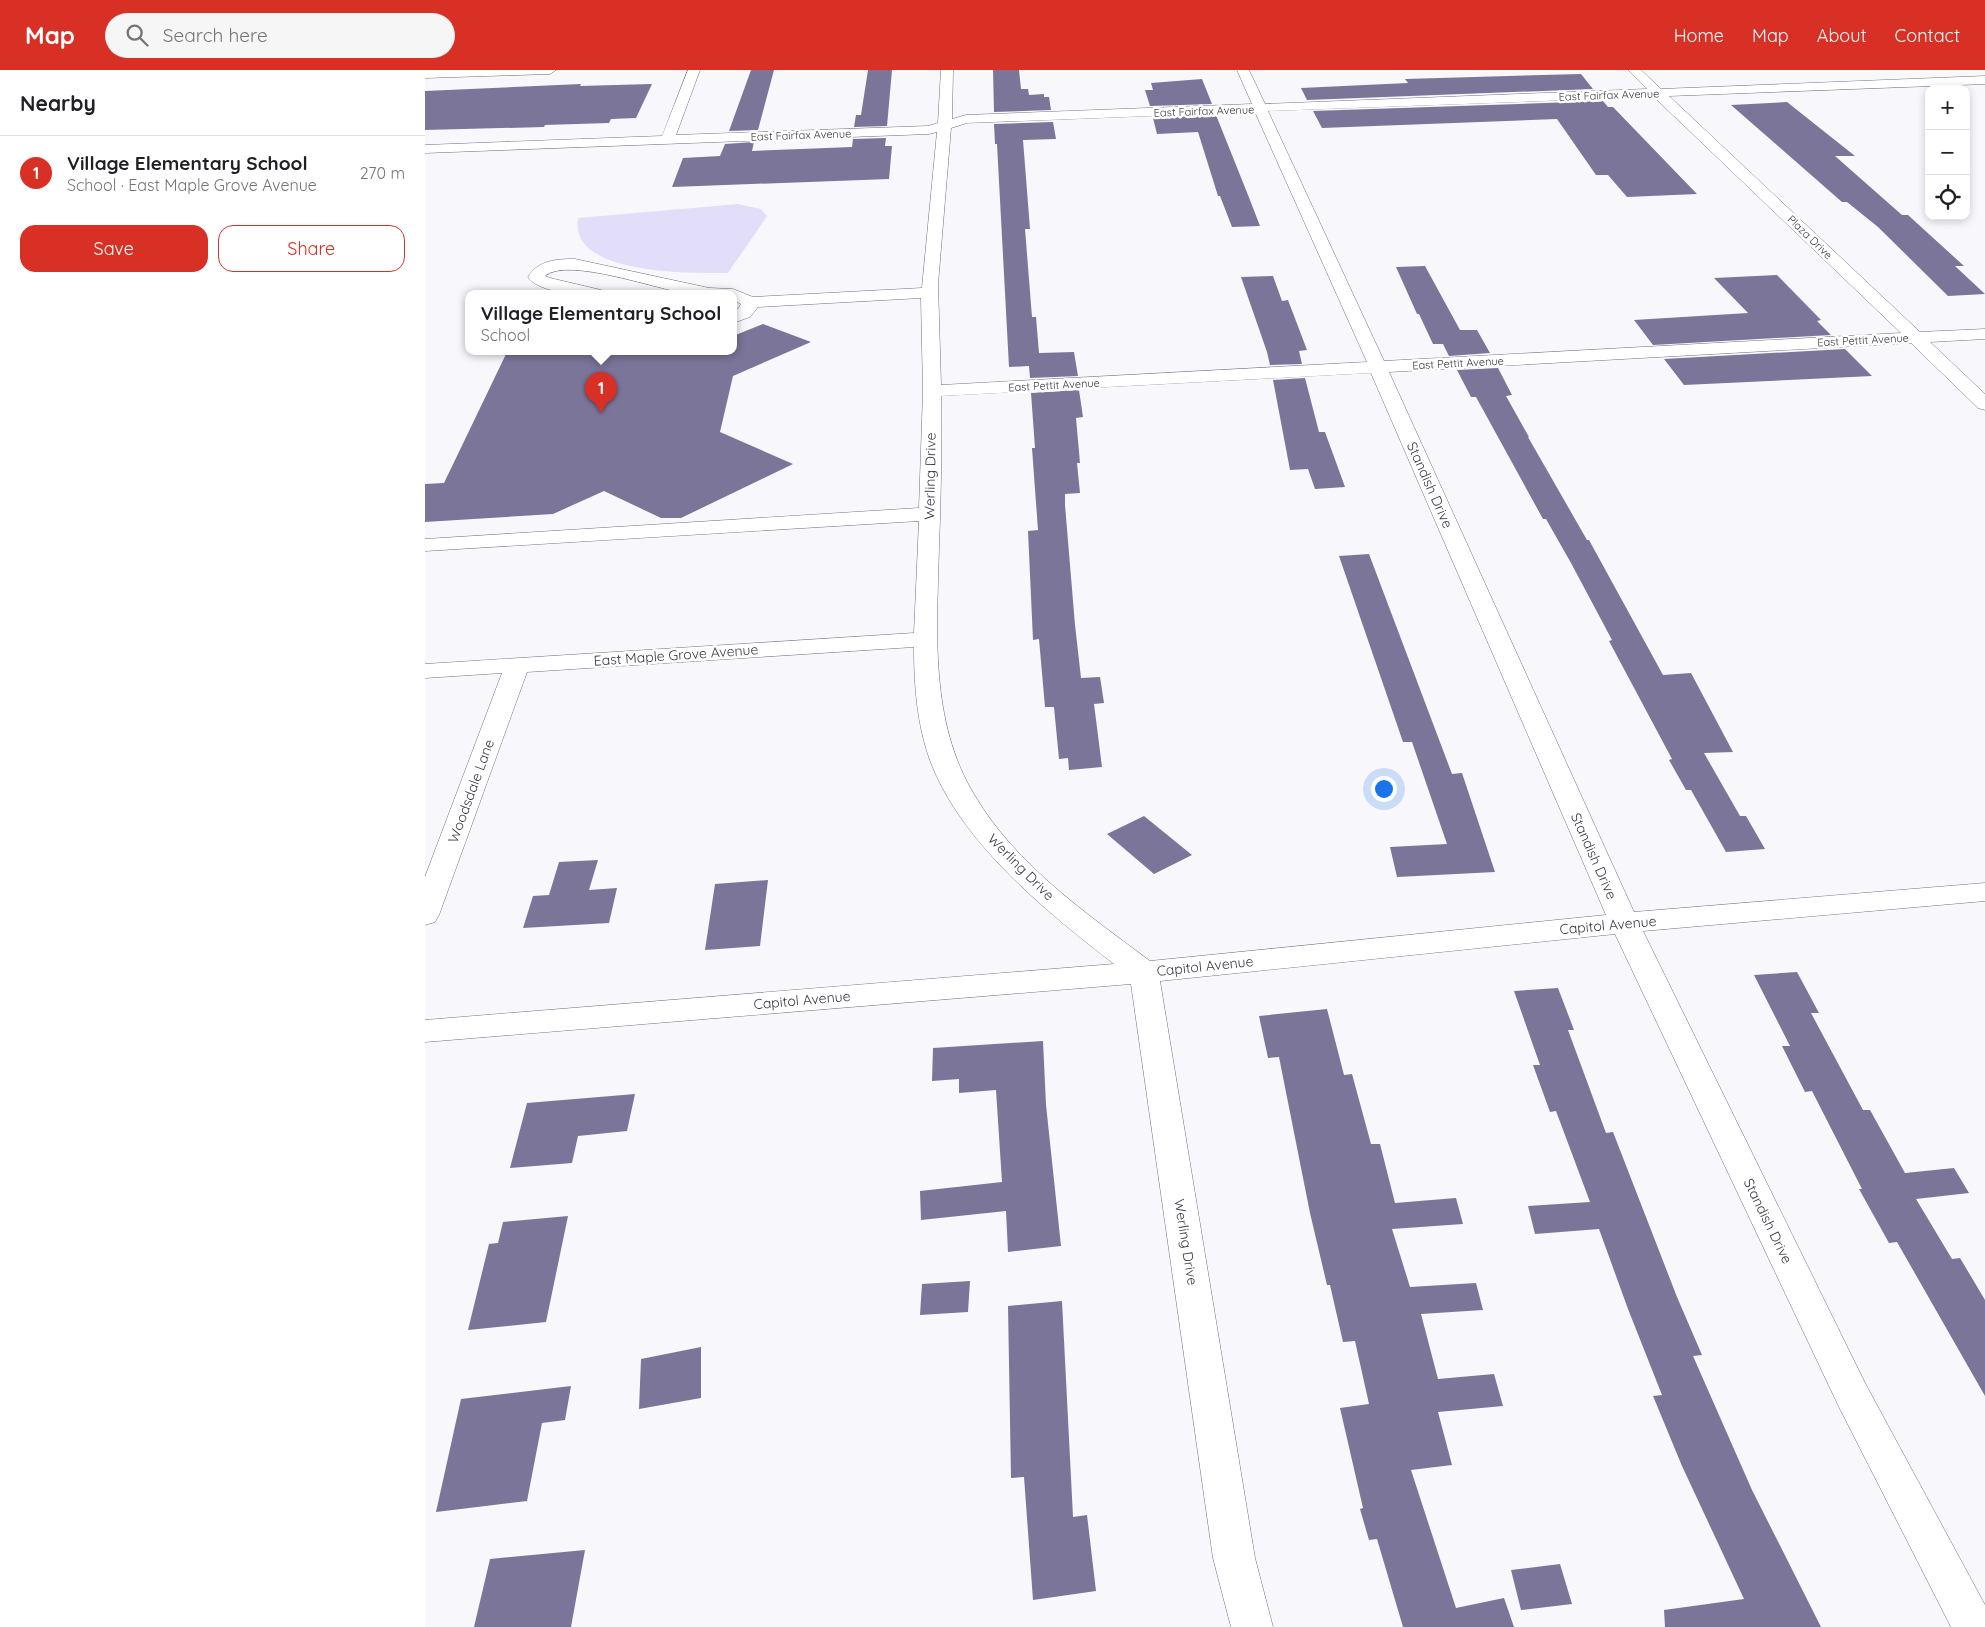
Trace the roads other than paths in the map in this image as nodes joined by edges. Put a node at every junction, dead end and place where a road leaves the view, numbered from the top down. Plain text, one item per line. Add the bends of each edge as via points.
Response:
1 (550, 70) edge
2 (694, 70) edge
3 (947, 70) edge
4 (1243, 70) edge
5 (1635, 70) edge
6 (425, 74) edge
7 (1985, 80) edge
8 (1659, 93) junction
9 (1260, 108) junction
10 (946, 126) junction
11 (667, 140) junction
12 (425, 149) edge
13 (578, 290) edge
14 (688, 290) edge
15 (930, 293) junction
16 (737, 296) edge
17 (749, 302) junction
18 (737, 316) edge
19 (1985, 334) edge
20 (1915, 338) junction
21 (1378, 368) junction
22 (932, 392) junction
23 (1985, 404) edge
24 (929, 514) junction
25 (425, 545) edge
26 (927, 639) junction
27 (517, 666) junction
28 (425, 671) edge
29 (1985, 892) edge
30 (425, 915) edge
31 (1624, 923) junction
32 (1144, 972) junction
33 (425, 1031) edge
34 (1252, 1627) edge
35 (1974, 1627) edge

1 - 6 street
2 - 11 street
3 - 10 street, Werling Drive
4 - 9 street, Standish Drive
5 - 8 street, Plaza Drive
7 - 8 street, East Fairfax Avenue
8 - 9 street, East Fairfax Avenue
8 - 20 street, Plaza Drive
9 - 10 street, East Fairfax Avenue via 967,120
9 - 21 street, Standish Drive
10 - 11 street, East Fairfax Avenue via 929,130
10 - 15 street, Werling Drive
11 - 12 street, East Fairfax Avenue
13 - 14 street via 544,282 537,274 548,267 575,264
15 - 17 street
15 - 22 street, Werling Drive
16 - 17 street
17 - 18 street via 744,313
19 - 20 street, East Pettit Avenue
20 - 21 street, East Pettit Avenue
20 - 23 street, Plaza Drive
21 - 22 street, East Pettit Avenue
21 - 31 street, Standish Drive
22 - 24 street, Werling Drive
24 - 25 street
24 - 26 street, Werling Drive
26 - 27 street, East Maple Grove Avenue
26 - 32 street, Werling Drive via 930,701 936,736 945,765 977,822 1011,859 1079,922
27 - 28 street, East Maple Grove Avenue
27 - 30 street, Woodsdale Lane
29 - 31 street, Capitol Avenue
31 - 32 street, Capitol Avenue
31 - 35 street, Standish Drive via 1852,1395
32 - 33 street, Capitol Avenue
32 - 34 street, Werling Drive via 1234,1558

